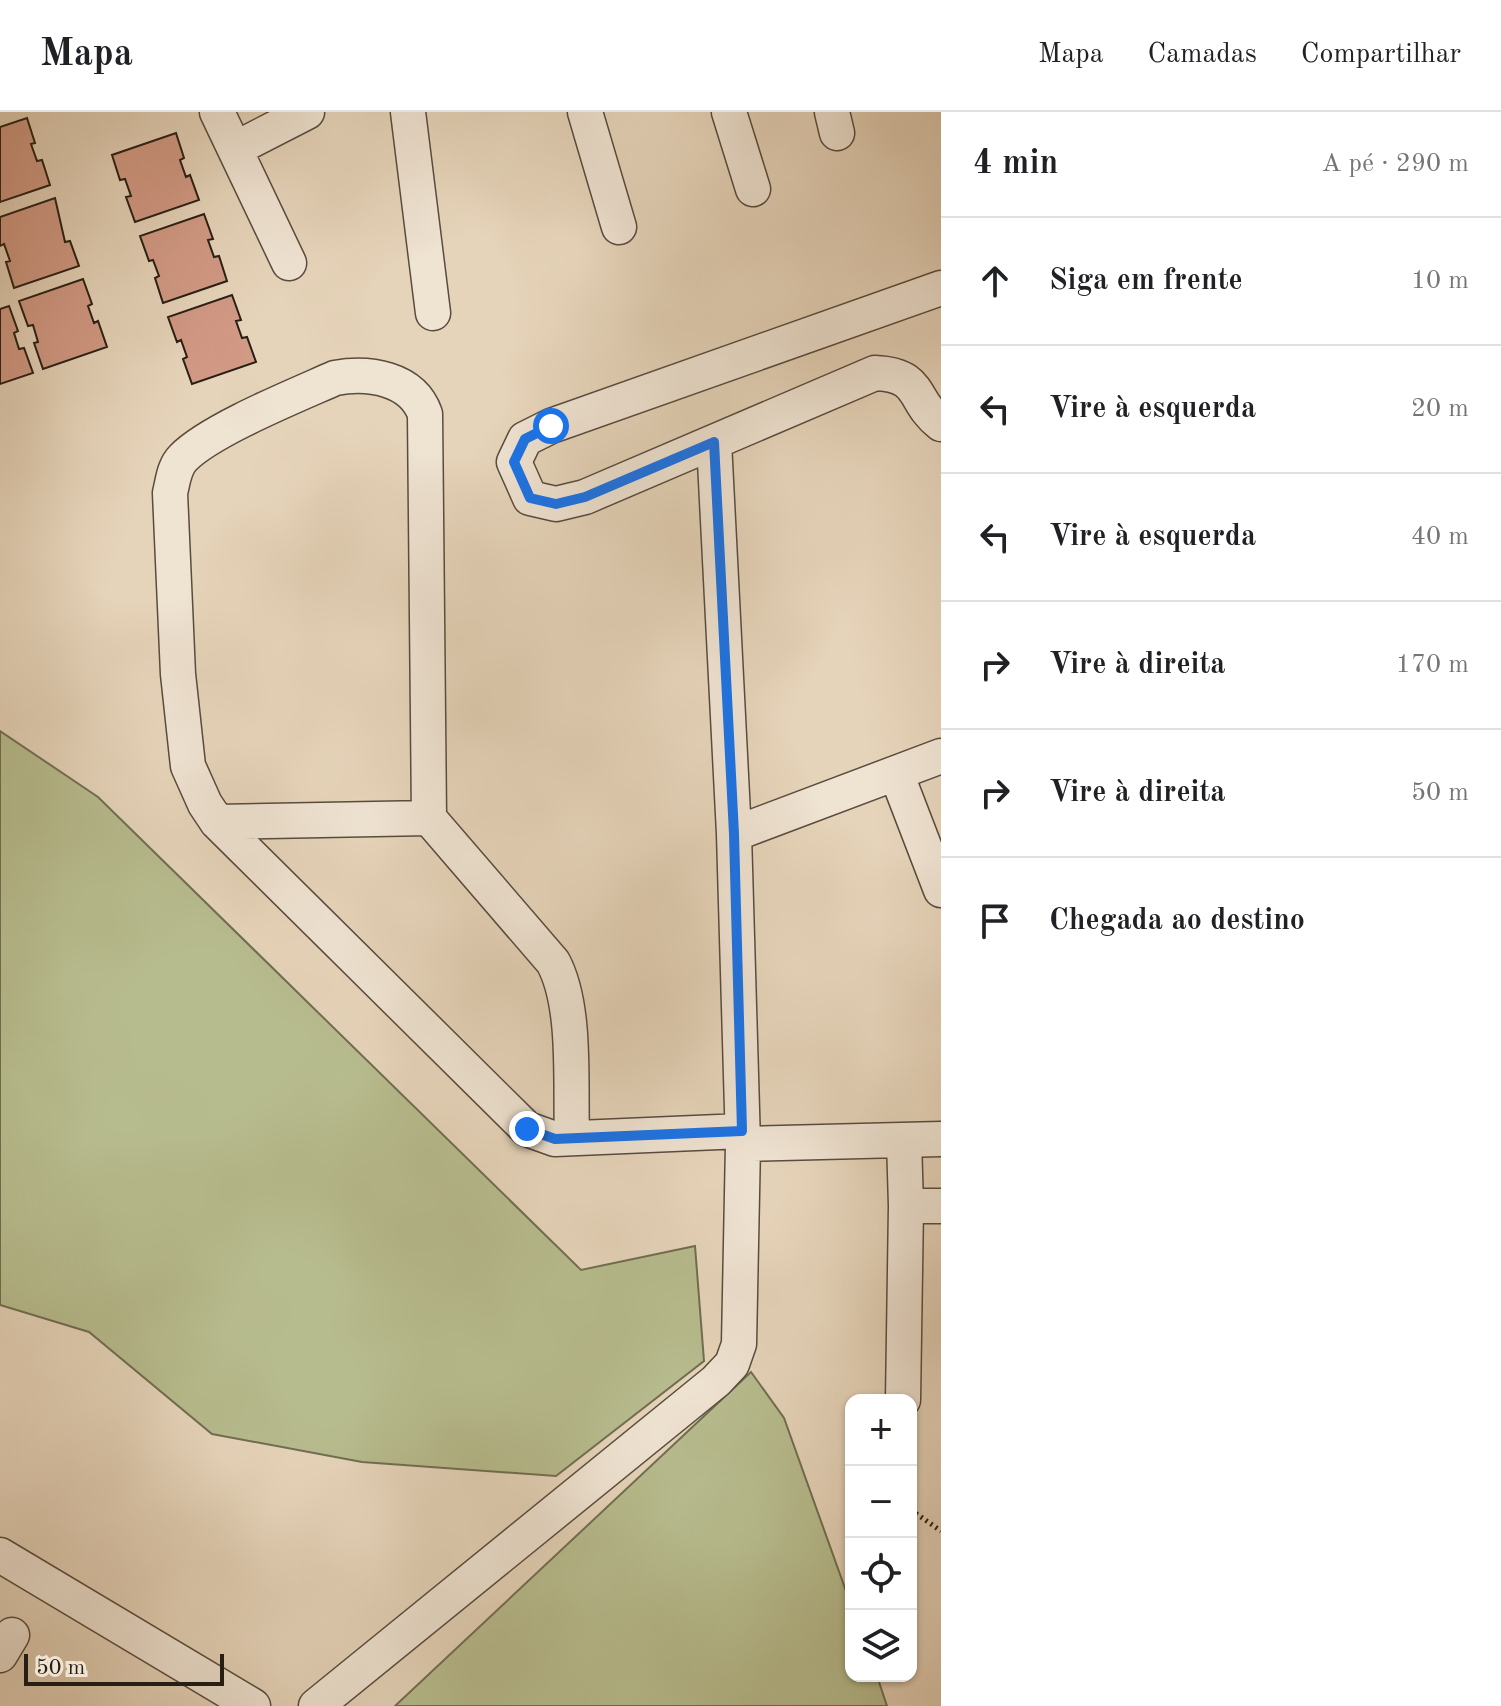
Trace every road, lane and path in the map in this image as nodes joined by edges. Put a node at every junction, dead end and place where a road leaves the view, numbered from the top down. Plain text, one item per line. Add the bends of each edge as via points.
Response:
1 (217, 112) edge
2 (307, 112) edge
3 (408, 112) edge
4 (585, 112) edge
5 (729, 112) edge
6 (235, 149) junction
7 (753, 189) dead end
8 (619, 227) dead end
9 (289, 263) dead end
10 (941, 288) edge
11 (433, 313) dead end
12 (941, 424) edge
13 (714, 442) junction
14 (941, 756) edge
15 (896, 773) junction
16 (429, 818) junction
17 (217, 822) junction
18 (734, 834) junction
19 (941, 890) edge
20 (572, 1136) junction
21 (742, 1137) junction
22 (941, 1139) edge
23 (904, 1140) junction
24 (906, 1206) junction
25 (941, 1206) edge
26 (903, 1394) edge
27 (917, 1514) edge
28 (941, 1531) edge
29 (0, 1555) edge
30 (253, 1706) edge
31 (316, 1706) edge

1 - 6 street
2 - 6 street
3 - 11 street
4 - 8 street
5 - 7 street
6 - 9 street
10 - 13 street via 551,426 525,439 514,462 530,498 556,504 585,497
12 - 13 street via 897,374 875,373
13 - 18 street
14 - 15 street
15 - 18 street
15 - 19 street
16 - 17 street
16 - 17 street via 425,414 419,399 403,386 357,374 335,378 244,422 192,451 175,473 170,493 178,674 188,766
16 - 20 street via 561,976
17 - 20 street via 527,1129 555,1139
18 - 21 street
20 - 21 street
21 - 23 street
21 - 31 street via 741,1332 732,1364
22 - 23 street
23 - 24 street
24 - 25 street
24 - 26 street
27 - 28 path
29 - 30 street

